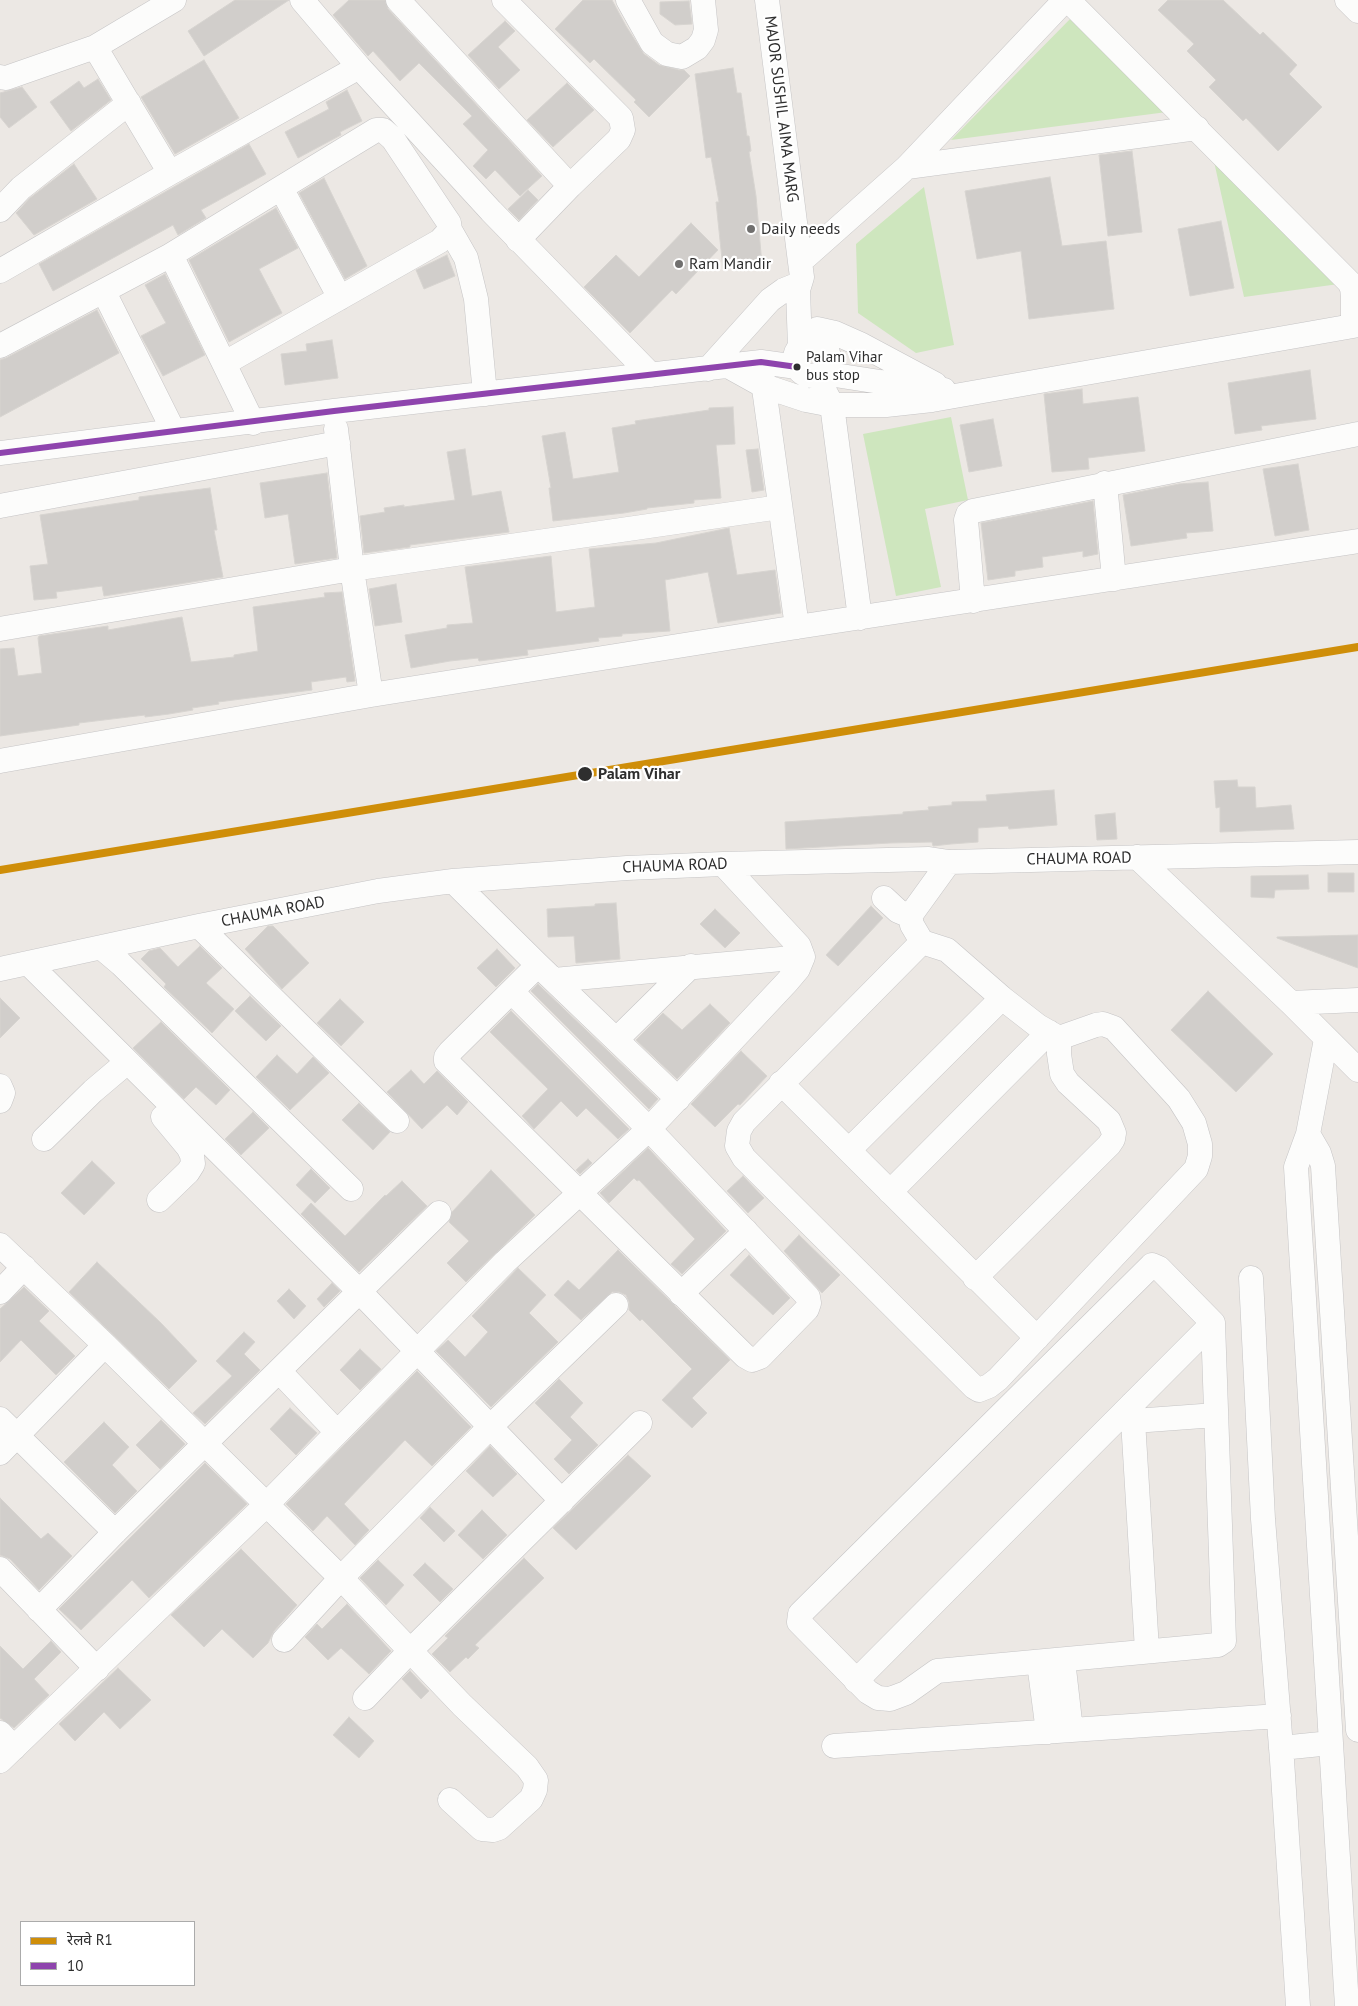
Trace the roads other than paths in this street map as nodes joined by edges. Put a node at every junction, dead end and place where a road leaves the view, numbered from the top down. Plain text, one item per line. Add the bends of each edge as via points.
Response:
1 (174, 0) edge
2 (398, 0) edge
3 (504, 0) edge
4 (628, 0) edge
5 (703, 0) edge
6 (767, 0) edge
7 (1067, 0) edge
8 (1347, 0) edge
9 (314, 4) edge
10 (1358, 11) edge
11 (95, 47) junction
12 (359, 68) junction
13 (0, 77) edge
14 (129, 103) junction
15 (1197, 128) junction
16 (907, 167) junction
17 (170, 173) junction
18 (570, 186) junction
19 (281, 188) junction
20 (0, 210) edge
21 (450, 230) junction
22 (518, 240) junction
23 (171, 255) junction
24 (0, 271) edge
25 (800, 274) junction
26 (104, 292) junction
27 (340, 298) junction
28 (1356, 325) edge
29 (0, 346) edge
30 (812, 356) junction
31 (761, 362) junction
32 (225, 363) junction
33 (718, 368) junction
34 (651, 375) junction
35 (764, 386) junction
36 (954, 392) junction
37 (485, 394) junction
38 (832, 405) junction
39 (334, 411) junction
40 (253, 422) junction
41 (173, 430) junction
42 (1358, 434) edge
43 (338, 443) junction
44 (0, 453) edge
45 (1105, 483) junction
46 (0, 506) edge
47 (780, 507) junction
48 (1358, 542) edge
49 (352, 569) junction
50 (1114, 579) junction
51 (973, 601) junction
52 (860, 618) junction
53 (797, 627) junction
54 (0, 629) edge
55 (371, 695) junction
56 (0, 761) edge
57 (1358, 852) edge
58 (1137, 858) junction
59 (949, 862) junction
60 (723, 864) junction
61 (453, 881) junction
62 (884, 898) dead end
63 (910, 916) junction
64 (199, 926) junction
65 (922, 942) junction
66 (102, 948) junction
67 (803, 957) junction
68 (29, 964) junction
69 (691, 966) junction
70 (0, 969) edge
71 (546, 973) junction
72 (512, 992) junction
73 (1002, 998) junction
74 (1358, 1000) edge
75 (1291, 1003) junction
76 (1054, 1035) junction
77 (617, 1039) junction
78 (1326, 1039) junction
79 (100, 1050) dead end
80 (1358, 1070) edge
81 (128, 1074) junction
82 (781, 1083) junction
83 (0, 1086) edge
84 (678, 1099) junction
85 (0, 1102) edge
86 (397, 1121) dead end
87 (648, 1129) junction
88 (1308, 1134) junction
89 (44, 1139) dead end
90 (849, 1150) junction
91 (351, 1189) dead end
92 (890, 1192) junction
93 (580, 1193) junction
94 (159, 1200) dead end
95 (439, 1213) dead end
96 (746, 1231) junction
97 (0, 1245) edge
98 (24, 1268) junction
99 (975, 1278) junction
100 (1250, 1278) dead end
101 (0, 1292) edge
102 (360, 1292) junction
103 (681, 1294) junction
104 (616, 1305) dead end
105 (1213, 1323) junction
106 (1037, 1338) junction
107 (105, 1345) junction
108 (417, 1350) junction
109 (279, 1371) junction
110 (1133, 1412) junction
111 (1216, 1415) junction
112 (0, 1419) edge
113 (640, 1423) dead end
114 (490, 1427) junction
115 (336, 1431) junction
116 (18, 1436) junction
117 (206, 1444) junction
118 (0, 1453) edge
119 (562, 1501) junction
120 (266, 1505) junction
121 (115, 1532) junction
122 (0, 1569) edge
123 (341, 1578) junction
124 (40, 1610) junction
125 (284, 1640) dead end
126 (411, 1650) junction
127 (1147, 1650) junction
128 (1356, 1654) edge
129 (1063, 1660) junction
130 (1039, 1663) junction
131 (97, 1669) junction
132 (856, 1681) junction
133 (365, 1698) dead end
134 (1279, 1716) junction
135 (1358, 1730) edge
136 (1059, 1731) junction
137 (1331, 1744) junction
138 (834, 1746) dead end
139 (5, 1747) edge
140 (1281, 1748) junction
141 (450, 1800) dead end
142 (1298, 2006) edge
143 (1347, 2006) edge

1 - 11 street
2 - 18 street
3 - 18 street via 621,118 623,130 620,139
4 - 5 street via 652,43 667,54 682,57 703,40 706,30
6 - 25 street, MAJOR SUSHIL AIMA MARG
7 - 15 street
7 - 16 street
8 - 10 street
9 - 12 street
11 - 13 street via 6,78
11 - 14 street
12 - 17 street
12 - 22 street
14 - 17 street
14 - 20 street via 28,182
15 - 16 street
15 - 28 street via 1349,282
16 - 25 street
17 - 24 street
18 - 22 street
19 - 21 street via 376,130 383,130 393,139 449,223
19 - 23 street
19 - 27 street
21 - 27 street via 440,241
21 - 37 street via 466,258 472,280
22 - 34 street
23 - 26 street
23 - 32 street
25 - 30 street, MAJOR SUSHIL AIMA MARG via 809,287
25 - 33 street via 770,300
26 - 29 street
26 - 41 street
27 - 32 street
28 - 36 street
30 - 31 street
30 - 36 street
30 - 36 street via 835,333
30 - 38 street, MAJOR SUSHIL AIMA MARG
31 - 33 street
31 - 35 street
32 - 40 street
33 - 34 street
33 - 35 street
34 - 37 street
35 - 38 street
35 - 47 street
36 - 38 street via 932,400 886,406
37 - 39 street
38 - 52 street
39 - 40 street
39 - 43 street
40 - 41 street
41 - 44 street
42 - 45 street
43 - 46 street
43 - 49 street
45 - 50 street
45 - 51 street via 980,508 968,514
47 - 49 street
47 - 53 street
48 - 50 street
49 - 54 street
49 - 55 street
50 - 51 street
51 - 52 street
52 - 53 street
53 - 55 street
55 - 56 street
57 - 58 street, CHAUMA ROAD
58 - 59 street, CHAUMA ROAD
58 - 75 street
59 - 60 street, CHAUMA ROAD via 929,859
59 - 63 street
60 - 61 street, CHAUMA ROAD
60 - 67 street via 799,946
61 - 64 street, CHAUMA ROAD via 378,891
61 - 71 street
62 - 63 street via 898,911
63 - 65 street
64 - 66 street, CHAUMA ROAD
64 - 86 street
65 - 73 street via 947,950
65 - 82 street
66 - 68 street, CHAUMA ROAD
66 - 91 street
67 - 69 street
67 - 84 street via 787,982
68 - 70 street, CHAUMA ROAD
68 - 81 street
69 - 71 street
69 - 77 street
71 - 72 street
71 - 77 street
72 - 87 street
72 - 93 street via 450,1052 446,1061
73 - 76 street
73 - 90 street
74 - 75 street
75 - 78 street
76 - 92 street
76 - 99 street via 1062,1074 1109,1121 1113,1139
76 - 106 street via 1103,1024 1114,1028 1179,1099 1194,1123 1200,1156 1196,1169
77 - 84 street
78 - 80 street
78 - 88 street
79 - 81 street
81 - 89 street via 93,1091
81 - 94 street via 192,1154 193,1164 188,1172
81 - 102 street
82 - 90 street
82 - 106 street via 739,1131 737,1146 758,1172 979,1390 989,1386
83 - 85 street via 3,1093
84 - 87 street
87 - 93 street
87 - 96 street
88 - 128 street via 1323,1166
88 - 137 street via 1296,1167
90 - 92 street
92 - 99 street
93 - 103 street
93 - 108 street
95 - 102 street
96 - 103 street
96 - 103 street via 808,1297 809,1303 807,1310 760,1357 752,1360 745,1356
97 - 98 street
98 - 101 street
98 - 107 street
99 - 106 street
100 - 134 street via 1263,1519
102 - 108 street
102 - 109 street
104 - 114 street
105 - 110 street
105 - 111 street
105 - 132 street via 1159,1268 1150,1266 800,1614 799,1622
107 - 116 street
107 - 117 street
108 - 114 street
108 - 115 street
109 - 115 street
109 - 117 street
110 - 111 street
110 - 127 street
110 - 132 street
111 - 127 street via 1224,1642
112 - 116 street
113 - 119 street
114 - 119 street
114 - 123 street
115 - 120 street
116 - 118 street
116 - 121 street
117 - 120 street
117 - 121 street
119 - 126 street
120 - 123 street
120 - 131 street
121 - 124 street
122 - 124 street
123 - 125 street
123 - 126 street
124 - 131 street
126 - 133 street
126 - 141 street via 462,1705 527,1767 536,1780 531,1799 500,1828 493,1830 482,1829
127 - 129 street
128 - 135 street
129 - 130 street
129 - 136 street
130 - 132 street via 937,1671 890,1699 873,1695
130 - 136 street
131 - 139 street
134 - 136 street
134 - 140 street
136 - 138 street
137 - 140 street
137 - 143 street
140 - 142 street

